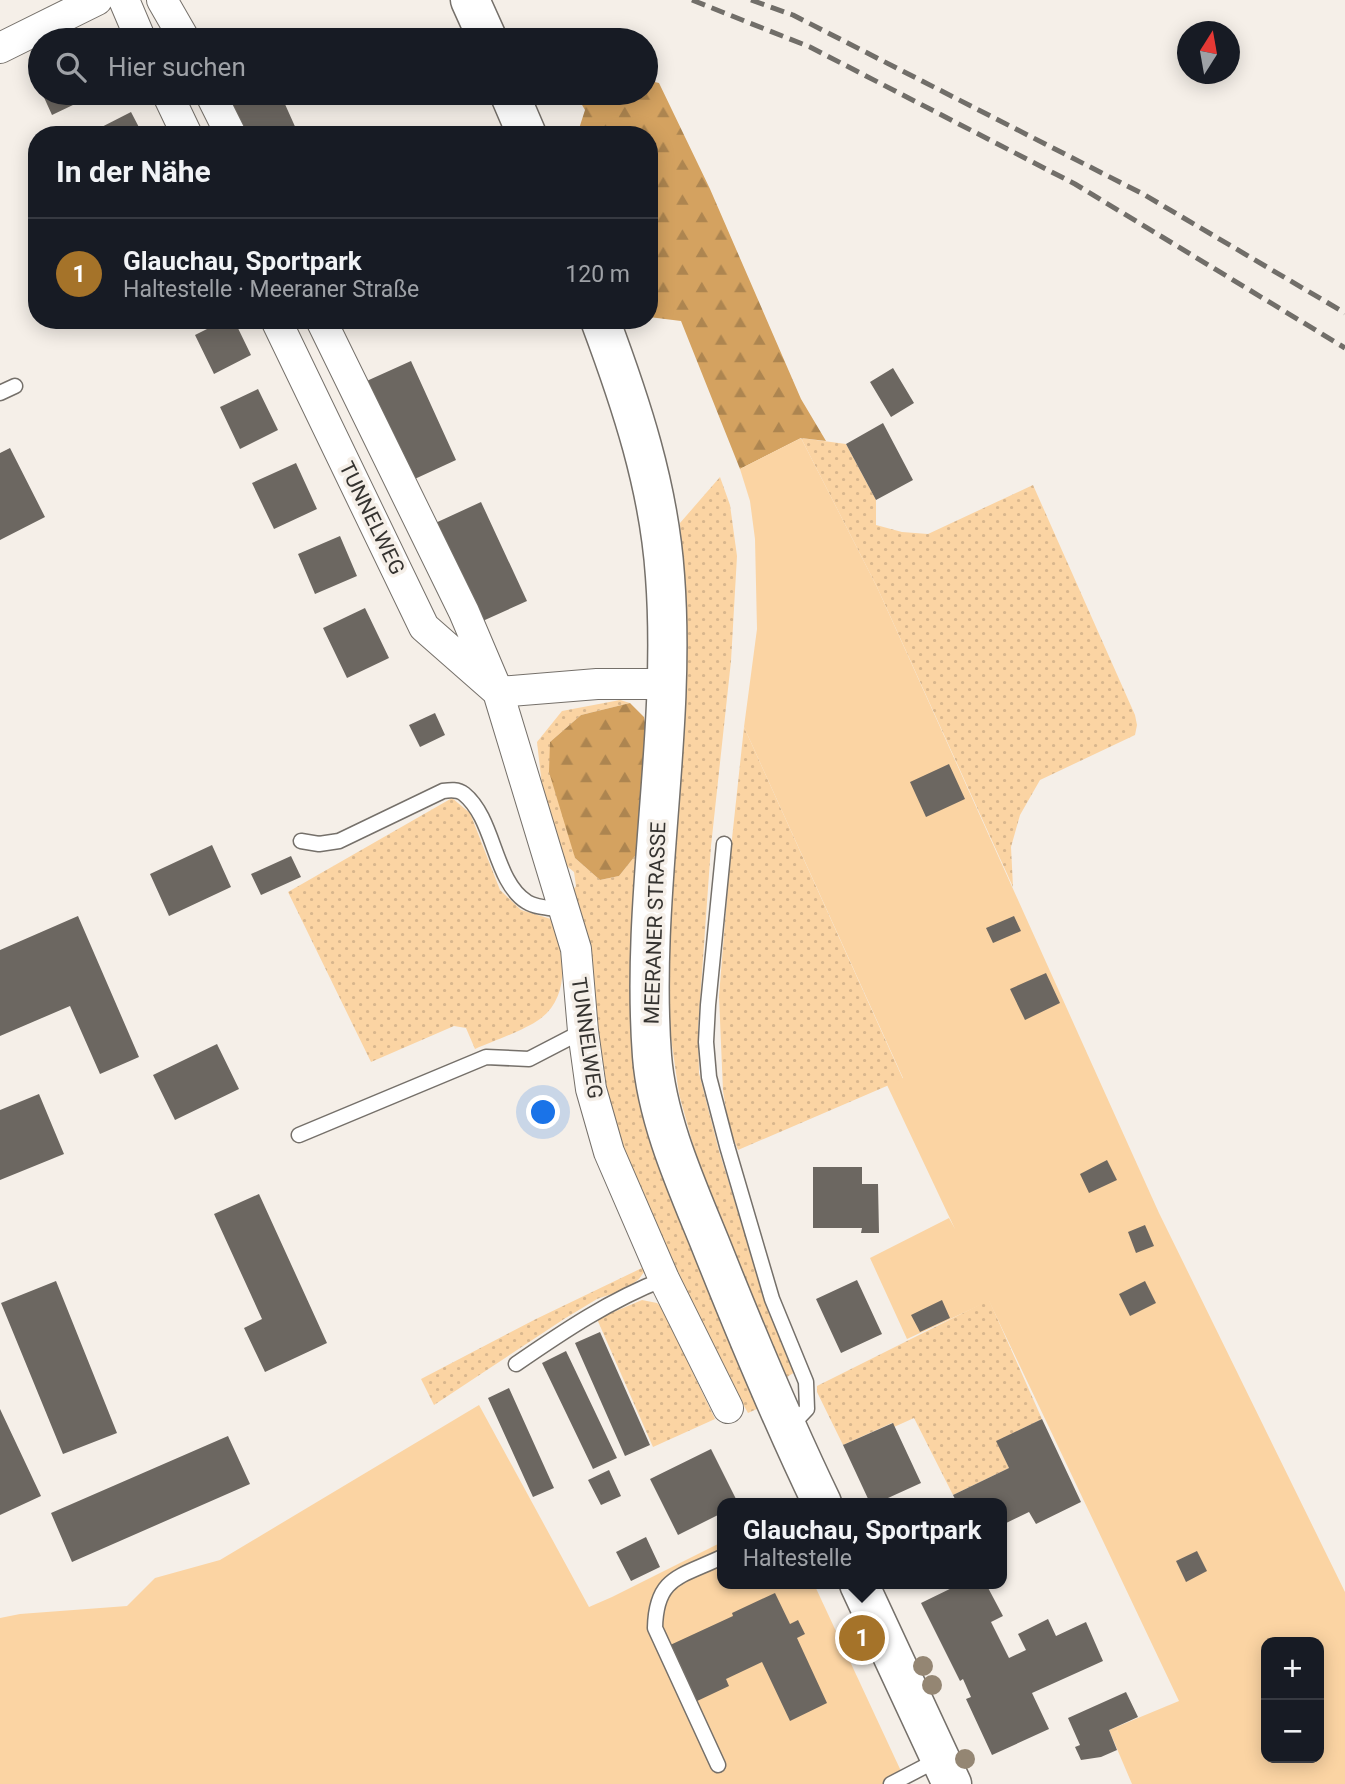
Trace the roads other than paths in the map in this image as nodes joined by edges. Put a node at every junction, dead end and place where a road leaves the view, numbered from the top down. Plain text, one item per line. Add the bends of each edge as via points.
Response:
1 (97, 0) edge
2 (124, 0) edge
3 (162, 0) edge
4 (470, 0) edge
5 (40, 28) edge
6 (136, 28) edge
7 (178, 28) edge
8 (483, 28) edge
9 (28, 34) edge
10 (0, 48) edge
11 (173, 105) edge
12 (216, 105) edge
13 (514, 105) edge
14 (183, 126) edge
15 (226, 126) edge
16 (523, 126) edge
17 (280, 329) edge
18 (325, 329) edge
19 (603, 329) edge
20 (15, 386) dead end
21 (0, 393) edge
22 (666, 684) junction
23 (498, 692) junction
24 (301, 841) dead end
25 (724, 844) dead end
26 (564, 910) junction
27 (583, 1031) junction
28 (299, 1135) dead end
29 (664, 1279) junction
30 (516, 1364) dead end
31 (728, 1408) dead end
32 (788, 1430) junction
33 (820, 1498) edge
34 (717, 1559) edge
35 (861, 1589) edge
36 (718, 1765) dead end
37 (947, 1771) edge
38 (891, 1784) edge

1 - 5 street
2 - 6 street
3 - 7 street
4 - 8 main road
9 - 10 street
11 - 14 street
12 - 15 street
13 - 16 main road
17 - 23 street, TUNNELWEG via 424,627
18 - 23 street, TUNNELWEG via 464,612
19 - 22 main road, MEERANER STRASSE via 642,442 652,493 665,574
20 - 21 lane
22 - 23 street
22 - 32 main road, MEERANER STRASSE via 651,912 652,1056 657,1090 689,1193
23 - 26 street, TUNNELWEG
24 - 26 lane via 339,841 443,791 454,790 464,794 481,817 515,892 529,903
25 - 32 lane via 708,1005 709,1077 772,1299 806,1382 807,1409
26 - 27 street, TUNNELWEG via 576,950
27 - 28 lane via 528,1059 486,1056
27 - 29 street, TUNNELWEG via 591,1088 609,1152
29 - 30 lane via 593,1312
29 - 31 street, TUNNELWEG
32 - 33 main road, MEERANER STRASSE
34 - 36 lane via 671,1581 655,1607 655,1628
35 - 37 main road
37 - 38 lane

